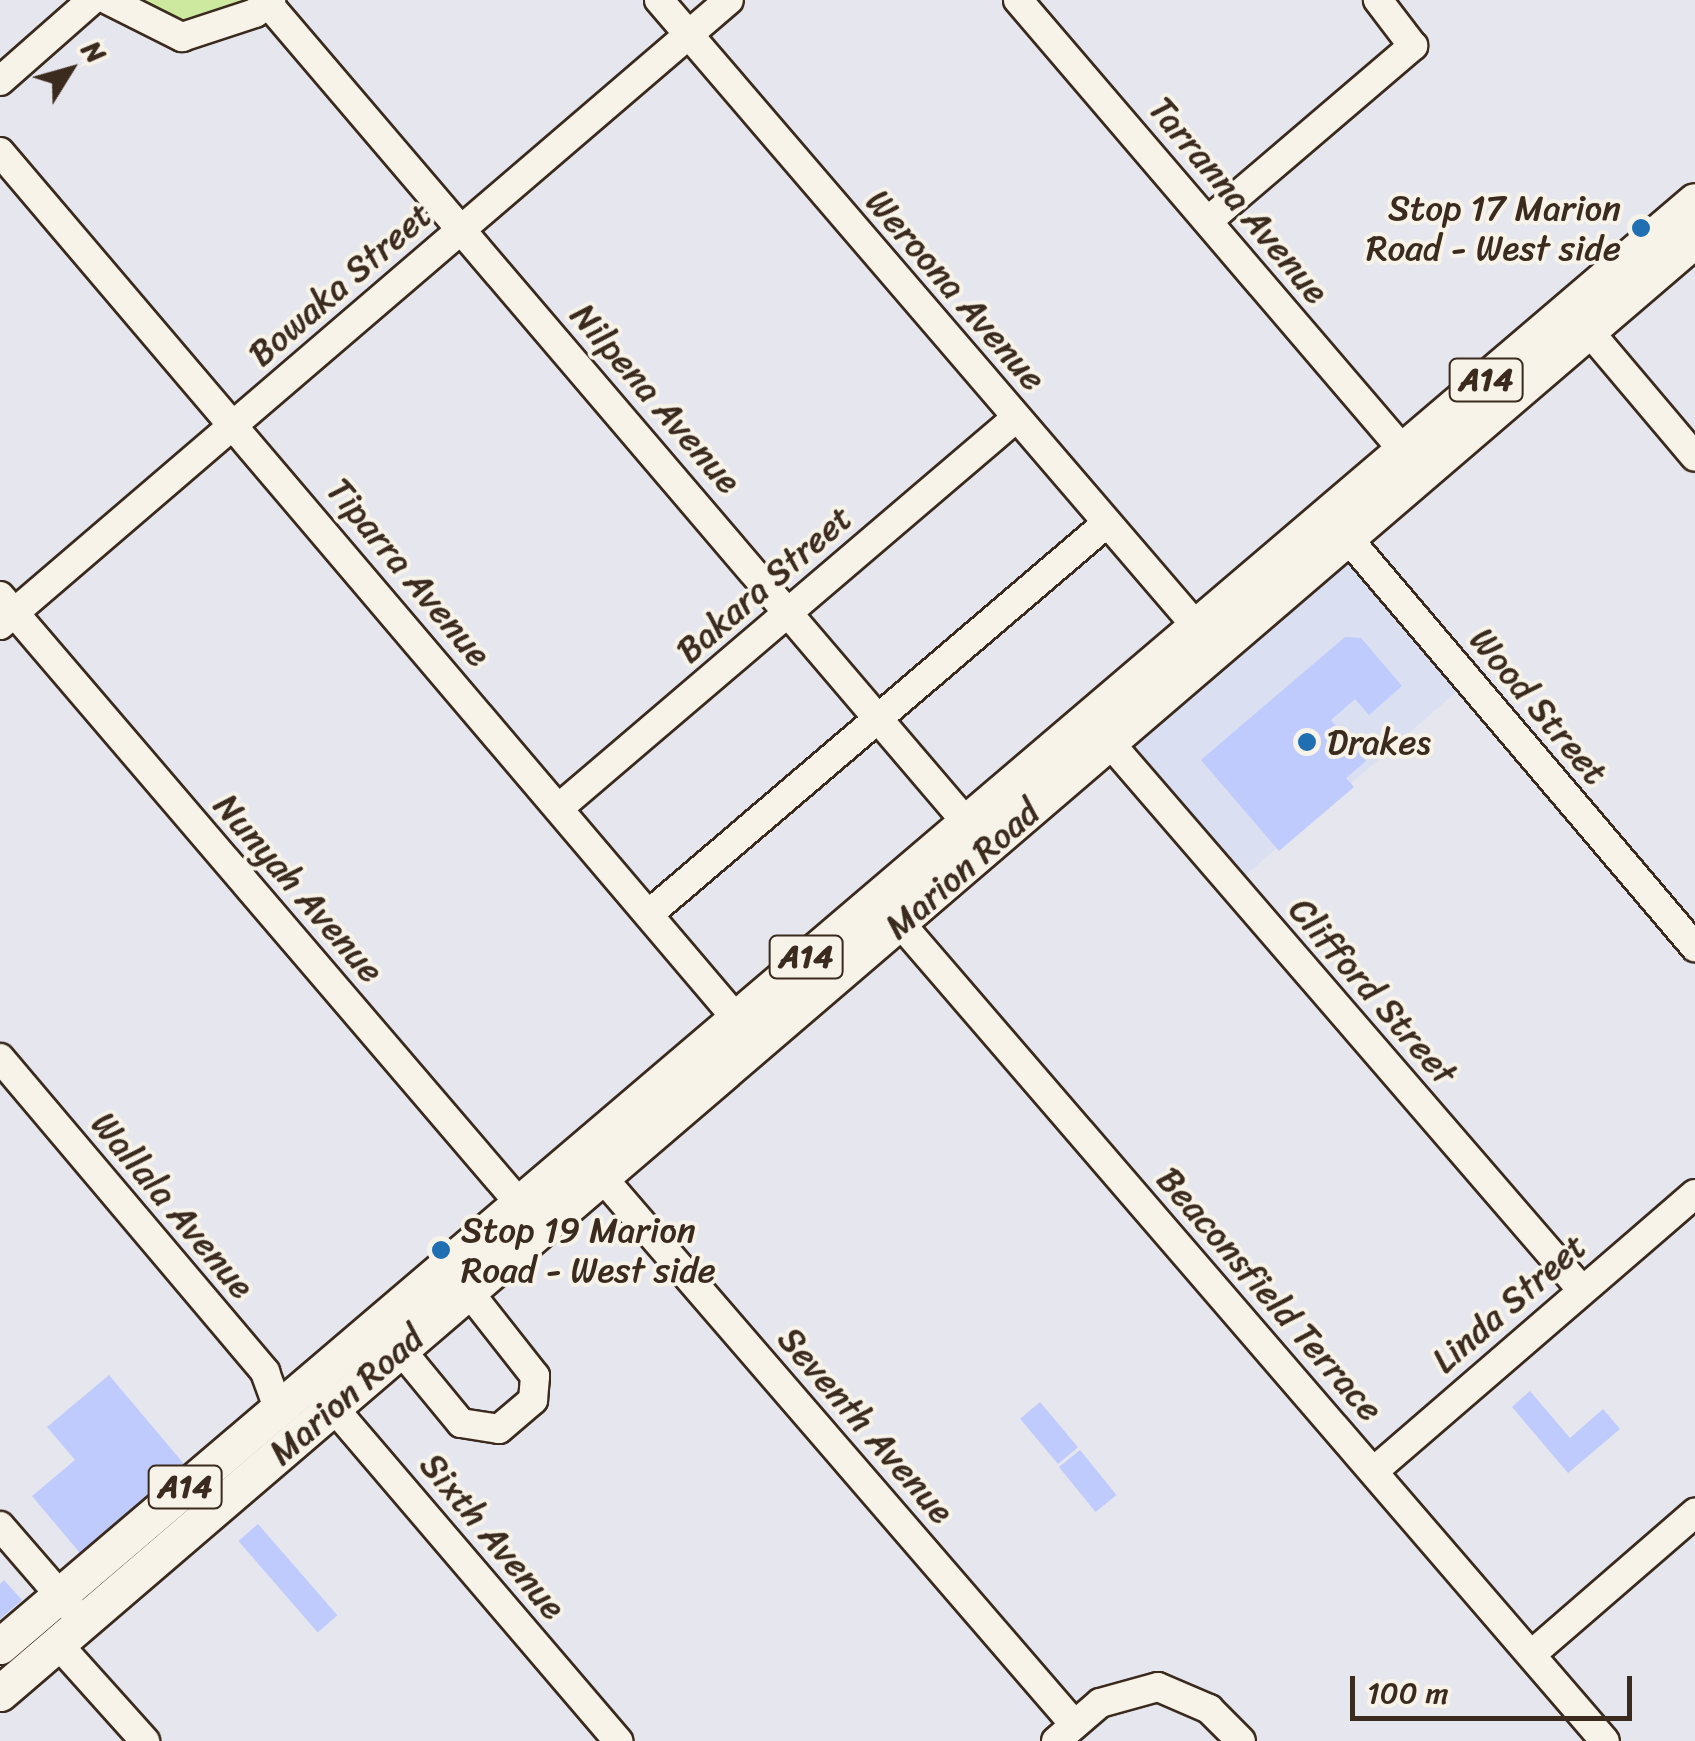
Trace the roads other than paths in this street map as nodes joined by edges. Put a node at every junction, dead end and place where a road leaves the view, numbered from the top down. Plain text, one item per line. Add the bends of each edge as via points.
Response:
1 (92, 0) edge
2 (108, 0) edge
3 (659, 0) edge
4 (729, 0) edge
5 (1018, 0) edge
6 (1378, 0) edge
7 (268, 1) edge
8 (688, 34) junction
9 (0, 81) edge
10 (0, 152) edge
11 (1695, 201) edge
12 (1208, 221) junction
13 (461, 229) junction
14 (1695, 239) edge
15 (1588, 330) junction
16 (1016, 418) junction
17 (234, 425) junction
18 (1402, 449) junction
19 (1695, 457) edge
20 (1107, 523) junction
21 (1336, 525) junction
22 (5, 611) edge
23 (790, 612) junction
24 (1197, 627) junction
25 (1113, 698) junction
26 (879, 719) junction
27 (1109, 742) junction
28 (560, 807) junction
29 (976, 834) junction
30 (888, 910) junction
31 (649, 914) junction
32 (1695, 947) edge
33 (746, 1030) junction
34 (0, 1058) edge
35 (601, 1176) junction
36 (1695, 1194) edge
37 (530, 1216) junction
38 (1582, 1290) junction
39 (468, 1291) junction
40 (400, 1349) junction
41 (321, 1394) junction
42 (278, 1407) junction
43 (1374, 1471) junction
44 (1695, 1512) edge
45 (0, 1526) edge
46 (59, 1595) junction
47 (70, 1633) junction
48 (0, 1646) edge
49 (1532, 1654) junction
50 (0, 1693) edge
51 (1065, 1732) edge
52 (145, 1741) edge
53 (618, 1741) edge
54 (1241, 1741) edge
55 (1606, 1741) edge

1 - 9 street
2 - 7 street via 182,37
3 - 8 street, Weroona Avenue
4 - 8 street, Bowaka Street
5 - 12 street, Tarranna Avenue
6 - 12 street via 1414,46
7 - 13 street, Nilpena Avenue
8 - 13 street, Bowaka Street
8 - 16 street, Weroona Avenue
10 - 17 street, Tiparra Avenue
11 - 18 main road, Marion Road / A14
12 - 18 street, Tarranna Avenue
13 - 17 street, Bowaka Street
13 - 23 street, Nilpena Avenue
14 - 15 main road, Marion Road / A14
15 - 19 street
15 - 21 main road, Marion Road / A14
16 - 20 street, Weroona Avenue
16 - 23 street, Bakara Street
17 - 22 street, Bowaka Street
17 - 28 street, Tiparra Avenue
18 - 21 main road, Marion Road / A14
20 - 24 street, Weroona Avenue
20 - 26 street
21 - 24 main road, Marion Road / A14
21 - 27 main road, Marion Road / A14
21 - 32 street, Wood Street
22 - 37 street, Nunyah Avenue
23 - 26 street, Nilpena Avenue
23 - 28 street, Bakara Street
24 - 25 main road, Marion Road / A14
25 - 27 main road
25 - 29 main road, Marion Road / A14
26 - 29 street, Nilpena Avenue
26 - 31 street
27 - 29 main road, Marion Road / A14
27 - 38 street, Clifford Street
28 - 31 street, Tiparra Avenue
29 - 30 main road, Marion Road / A14
30 - 33 main road, Marion Road / A14
30 - 43 street, Beaconsfield Terrace
31 - 33 street, Tiparra Avenue
33 - 35 main road, Marion Road / A14
33 - 37 main road, Marion Road / A14
34 - 42 street, Wallala Avenue via 265,1372
35 - 37 main road, Marion Road / A14
35 - 51 street, Seventh Avenue
36 - 38 street, Linda Street
37 - 39 main road, Marion Road / A14
37 - 41 main road, Marion Road / A14
38 - 43 street, Linda Street
39 - 40 main road, Marion Road / A14
39 - 40 street via 536,1376 533,1400 500,1429 462,1422
40 - 41 main road, Marion Road / A14
41 - 42 main road, Marion Road / A14
41 - 47 main road, Marion Road / A14
41 - 53 street, Sixth Avenue
42 - 46 main road, Marion Road / A14
43 - 49 street, Beaconsfield Terrace
44 - 49 street
45 - 46 street
46 - 47 street
46 - 48 main road, Marion Road / A14
47 - 50 main road, Marion Road / A14
47 - 52 street via 83,1669
49 - 55 street, Beaconsfield Terrace
51 - 54 street via 1100,1703 1158,1687 1209,1709

